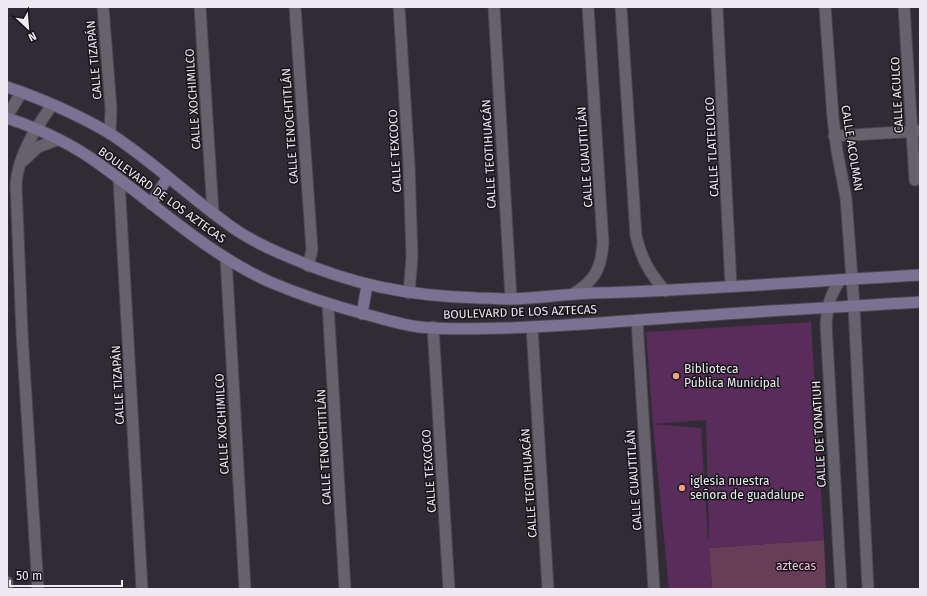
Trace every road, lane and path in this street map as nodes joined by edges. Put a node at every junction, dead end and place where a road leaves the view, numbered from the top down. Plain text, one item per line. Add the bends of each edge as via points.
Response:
1 (103, 7) edge
2 (200, 7) edge
3 (295, 7) edge
4 (399, 7) edge
5 (494, 7) edge
6 (588, 7) edge
7 (621, 7) edge
8 (717, 7) edge
9 (825, 7) edge
10 (904, 7) edge
11 (7, 87) edge
12 (22, 92) junction
13 (52, 105) junction
14 (7, 117) edge
15 (36, 129) junction
16 (916, 131) edge
17 (110, 134) junction
18 (834, 136) junction
19 (57, 140) junction
20 (18, 166) junction
21 (168, 177) junction
22 (119, 180) junction
23 (915, 180) dead end
24 (151, 204) junction
25 (213, 213) junction
26 (226, 258) junction
27 (308, 266) junction
28 (851, 274) junction
29 (920, 275) edge
30 (840, 280) junction
31 (367, 285) junction
32 (731, 286) junction
33 (665, 291) junction
34 (409, 293) junction
35 (573, 294) junction
36 (511, 299) junction
37 (920, 302) edge
38 (328, 304) junction
39 (854, 306) junction
40 (827, 307) junction
41 (362, 314) junction
42 (637, 320) junction
43 (532, 327) junction
44 (433, 328) junction
45 (7, 582) edge
46 (8, 589) edge
47 (38, 589) edge
48 (142, 589) edge
49 (245, 589) edge
50 (345, 589) edge
51 (449, 589) edge
52 (548, 589) edge
53 (654, 589) edge
54 (841, 589) edge
55 (868, 589) edge

1 - 17 street, CALLE TIZAPÁN via 111,109
2 - 25 street, CALLE XOCHIMILCO
3 - 27 street, CALLE TENOCHTITLÁN via 312,250
4 - 34 street, CALLE TEXCOCO via 409,164 412,257
5 - 36 street, CALLE TEOTIHUACÁN
6 - 35 street, CALLE CUAUTITLÁN via 603,243 601,261 591,281
7 - 33 street via 636,236 644,264
8 - 32 street, CALLE TLATELOLCO
9 - 18 street, CALLE ACOLMAN
10 - 16 street, CALLE ACULCO
11 - 12 main road, BOULEVARD DE LOS AZTECAS
12 - 13 main road, BOULEVARD DE LOS AZTECAS
12 - 14 street
13 - 15 street
13 - 17 main road, BOULEVARD DE LOS AZTECAS
14 - 15 main road, BOULEVARD DE LOS AZTECAS
15 - 19 main road, BOULEVARD DE LOS AZTECAS
15 - 20 street
16 - 18 street
16 - 23 street, CALLE ACULCO
17 - 21 main road, BOULEVARD DE LOS AZTECAS
18 - 28 street, CALLE ACOLMAN via 846,198
19 - 20 street via 38,147
19 - 22 main road, BOULEVARD DE LOS AZTECAS via 102,166
20 - 47 street via 16,184 22,325
21 - 24 main road
21 - 25 main road, BOULEVARD DE LOS AZTECAS
22 - 24 main road, BOULEVARD DE LOS AZTECAS
22 - 48 street, CALLE TIZAPÁN
24 - 26 main road, BOULEVARD DE LOS AZTECAS
25 - 27 main road, BOULEVARD DE LOS AZTECAS via 263,245
26 - 38 main road, BOULEVARD DE LOS AZTECAS via 268,281
26 - 49 street, CALLE XOCHIMILCO
27 - 31 main road, BOULEVARD DE LOS AZTECAS
28 - 29 main road, BOULEVARD DE LOS AZTECAS
28 - 30 main road, BOULEVARD DE LOS AZTECAS
28 - 39 street
30 - 32 main road, BOULEVARD DE LOS AZTECAS
30 - 40 street, CALLE DE TONATIUH
31 - 34 main road, BOULEVARD DE LOS AZTECAS
31 - 41 main road
32 - 33 main road, BOULEVARD DE LOS AZTECAS
33 - 35 main road, BOULEVARD DE LOS AZTECAS
34 - 36 main road, BOULEVARD DE LOS AZTECAS
35 - 36 main road, BOULEVARD DE LOS AZTECAS
37 - 39 main road, BOULEVARD DE LOS AZTECAS
38 - 41 main road, BOULEVARD DE LOS AZTECAS
38 - 50 street, CALLE TENOCHTITLÁN
39 - 40 main road, BOULEVARD DE LOS AZTECAS
39 - 55 street
40 - 42 main road, BOULEVARD DE LOS AZTECAS
40 - 54 street, CALLE DE TONATIUH
41 - 44 main road, BOULEVARD DE LOS AZTECAS via 406,325
42 - 43 main road, BOULEVARD DE LOS AZTECAS
42 - 53 street, CALLE CUAUTITLÁN
43 - 44 main road, BOULEVARD DE LOS AZTECAS
43 - 52 street, CALLE TEOTIHUACÁN
44 - 51 street, CALLE TEXCOCO
45 - 46 street

